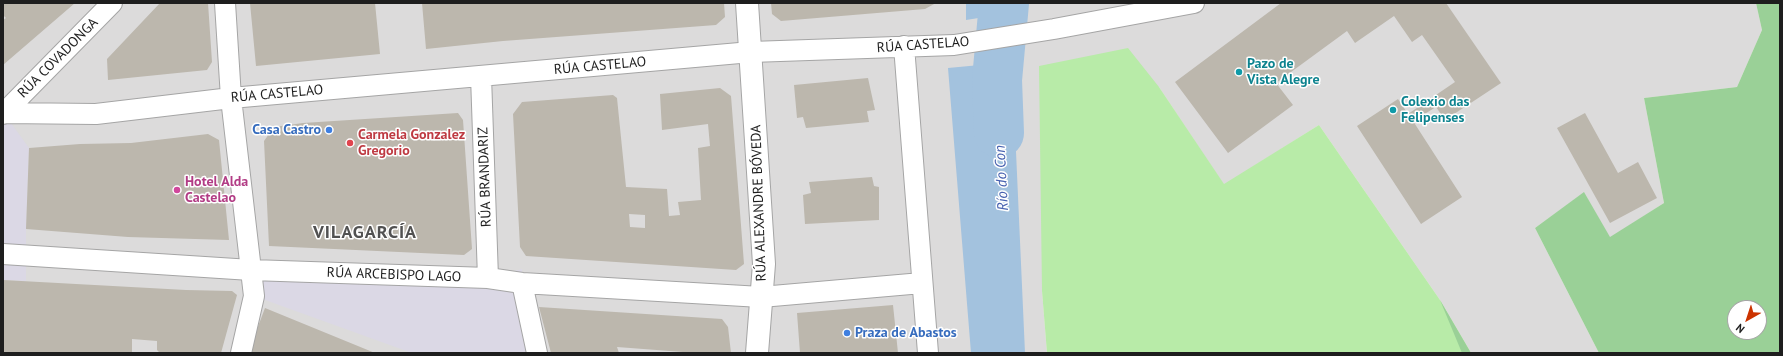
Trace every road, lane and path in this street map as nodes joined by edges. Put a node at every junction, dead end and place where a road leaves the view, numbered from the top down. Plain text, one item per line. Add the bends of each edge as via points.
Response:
1 (112, 3) edge
2 (225, 3) edge
3 (747, 3) edge
4 (1194, 3) edge
5 (904, 46) junction
6 (751, 52) junction
7 (481, 76) junction
8 (231, 98) junction
9 (3, 114) edge
10 (3, 254) edge
11 (251, 270) junction
12 (488, 278) junction
13 (522, 283) junction
14 (922, 283) junction
15 (761, 297) junction
16 (241, 353) edge
17 (537, 353) edge
18 (756, 353) edge
19 (928, 353) edge

1 - 9 street, RÚA COVADONGA
2 - 8 street
3 - 6 street, RÚA ALEXANDRE BÓVEDA
4 - 5 street, RÚA CASTELAO via 954,45
5 - 6 street, RÚA CASTELAO
5 - 14 street
6 - 7 street, RÚA CASTELAO
6 - 15 street, RÚA ALEXANDRE BÓVEDA via 764,264
7 - 8 street, RÚA CASTELAO
7 - 12 street, RÚA BRANDARIZ
8 - 9 street, RÚA CASTELAO via 96,114
8 - 11 street
10 - 11 street, RÚA ARCEBISPO LAGO
11 - 12 street, RÚA ARCEBISPO LAGO
11 - 16 street via 254,296
12 - 13 street, RÚA ARCEBISPO LAGO
13 - 15 street, RÚA ARCEBISPO LAGO
13 - 17 street
14 - 15 street
14 - 19 street
15 - 18 street, RÚA ALEXANDRE BÓVEDA

